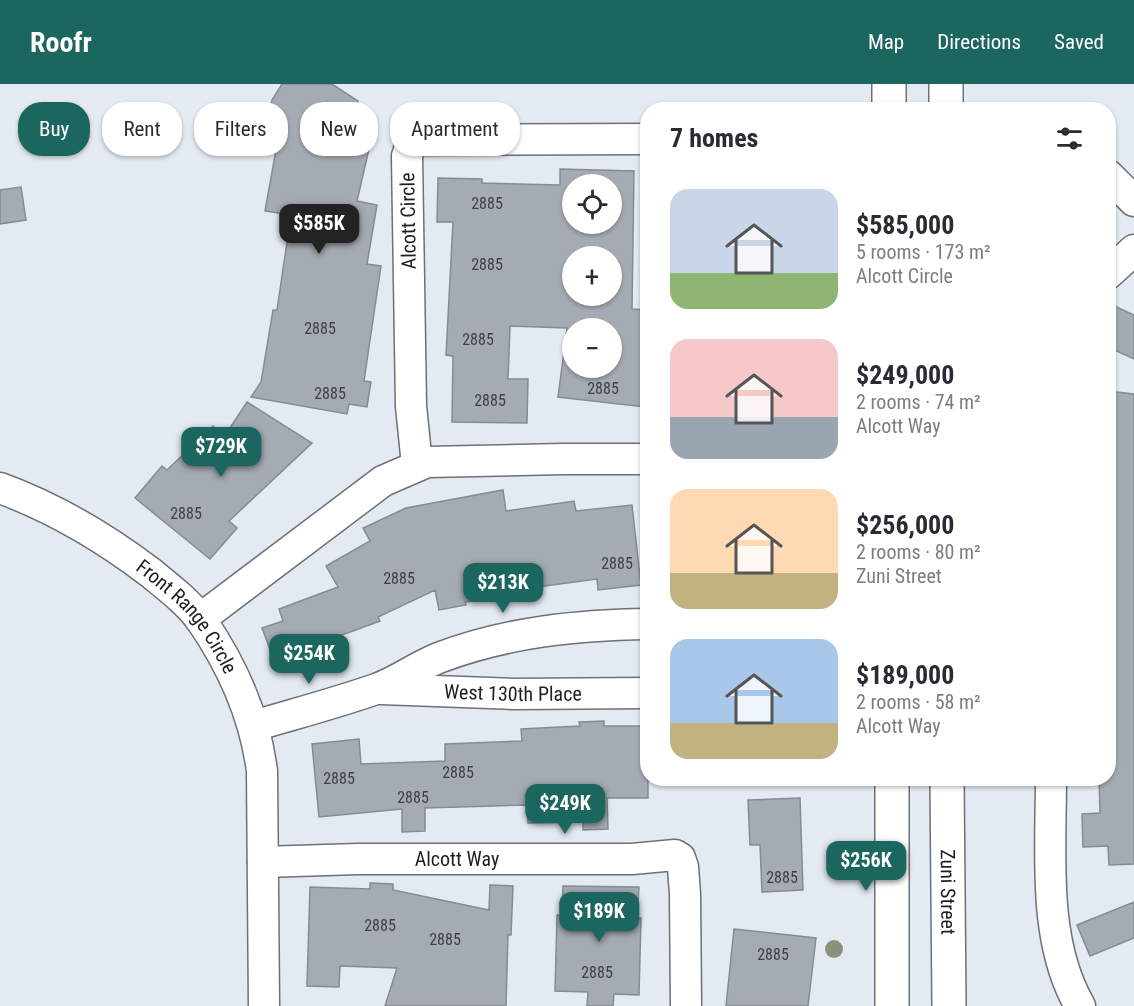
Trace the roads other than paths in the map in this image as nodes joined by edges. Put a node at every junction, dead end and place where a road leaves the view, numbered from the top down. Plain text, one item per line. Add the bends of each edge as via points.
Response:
1 (889, 84) edge
2 (946, 84) edge
3 (889, 102) edge
4 (946, 102) edge
5 (640, 139) edge
6 (1116, 183) edge
7 (1134, 201) edge
8 (1134, 250) edge
9 (1116, 267) edge
10 (640, 459) edge
11 (417, 465) junction
12 (0, 488) edge
13 (200, 619) junction
14 (640, 624) edge
15 (378, 688) junction
16 (640, 693) edge
17 (254, 726) junction
18 (891, 786) edge
19 (947, 786) edge
20 (1051, 786) edge
21 (263, 862) junction
22 (264, 1006) edge
23 (686, 1006) edge
24 (891, 1006) edge
25 (949, 1006) edge
26 (1080, 1006) edge

1 - 3 main road
2 - 4 main road
5 - 11 street, Alcott Circle via 420,140 411,144 411,405
6 - 7 street
8 - 9 street
10 - 11 street via 438,461
11 - 13 street via 383,481
12 - 13 street, Front Range Circle via 64,516 117,548 171,589
13 - 17 street, Front Range Circle via 229,667
14 - 15 street, West 130th Place via 530,632 440,657
15 - 16 street, West 130th Place via 514,694
15 - 17 street, West 130th Place
17 - 21 street, Front Range Circle via 262,771
18 - 24 main road
19 - 25 main road, Zuni Street
20 - 26 street via 1056,942
21 - 22 street, Front Range Circle
21 - 23 street, Alcott Way via 632,859 675,855 683,867 685,894

